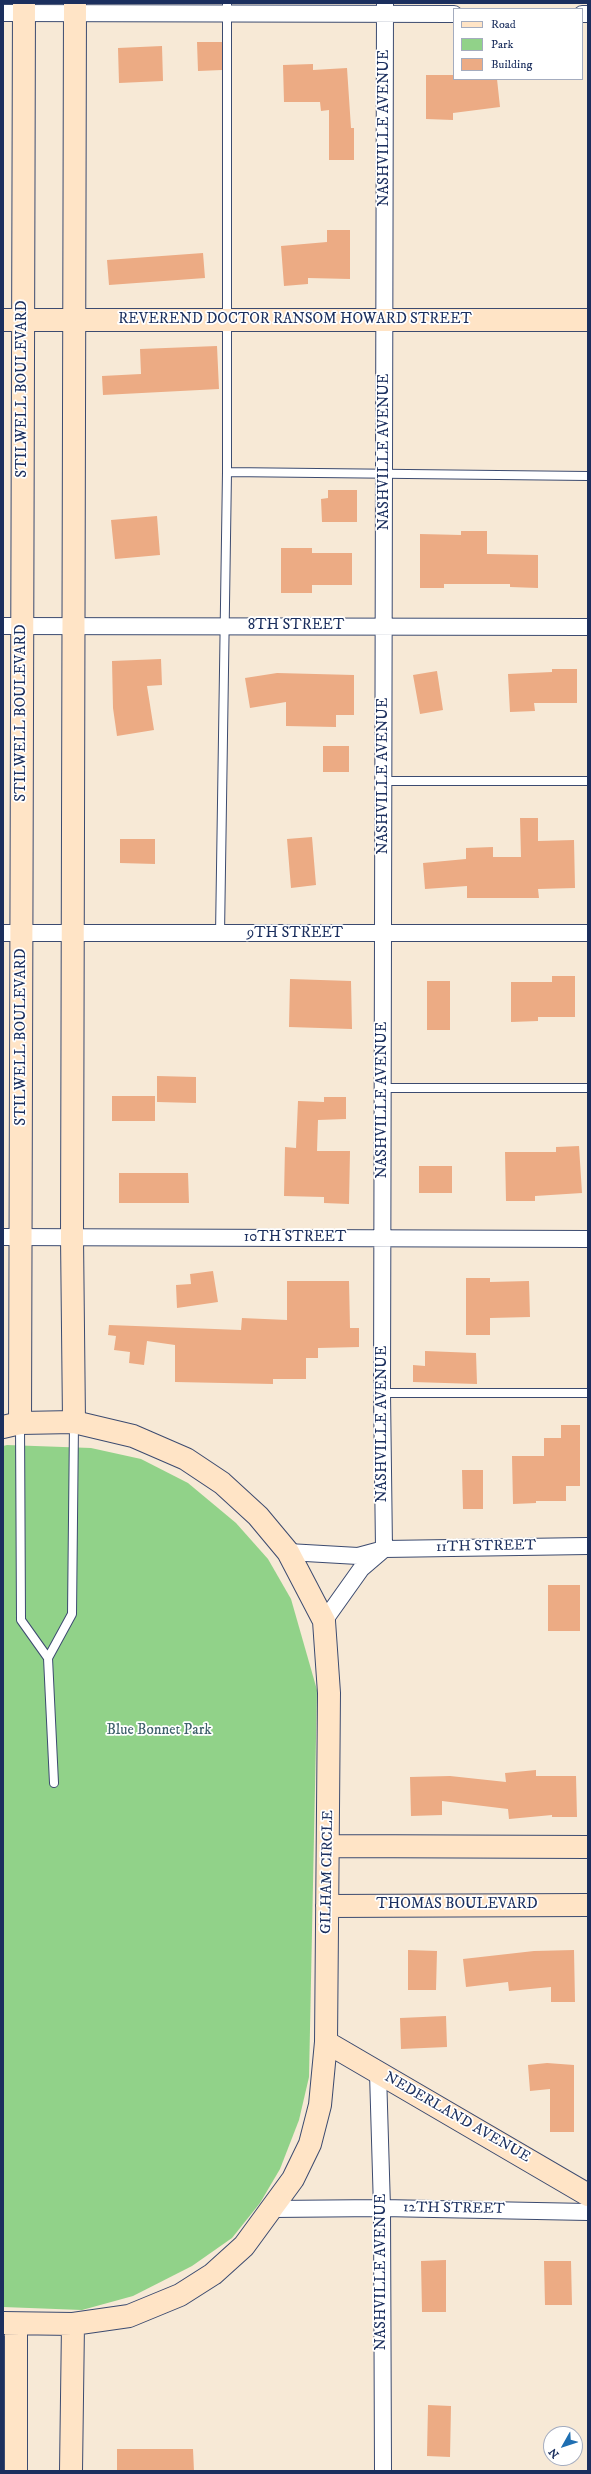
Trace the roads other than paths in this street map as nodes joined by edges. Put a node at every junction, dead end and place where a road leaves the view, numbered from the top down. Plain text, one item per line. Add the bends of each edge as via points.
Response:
1 (75, 8) edge
2 (227, 9) edge
3 (385, 9) edge
4 (17, 10) edge
5 (453, 14) edge
6 (13, 320) edge
7 (74, 320) junction
8 (227, 320) junction
9 (385, 320) junction
10 (588, 320) edge
11 (227, 472) junction
12 (384, 475) junction
13 (588, 476) edge
14 (13, 626) edge
15 (73, 626) junction
16 (225, 626) junction
17 (385, 626) junction
18 (588, 627) edge
19 (384, 781) junction
20 (588, 781) edge
21 (13, 933) edge
22 (384, 933) junction
23 (73, 934) junction
24 (220, 934) junction
25 (588, 934) edge
26 (384, 1088) junction
27 (588, 1088) edge
28 (12, 1237) edge
29 (72, 1237) junction
30 (383, 1238) junction
31 (588, 1238) edge
32 (382, 1393) junction
33 (588, 1393) edge
34 (74, 1422) junction
35 (12, 1425) edge
36 (588, 1546) edge
37 (384, 1549) junction
38 (288, 1552) junction
39 (324, 1621) junction
40 (48, 1658) junction
41 (54, 1783) dead end
42 (329, 1846) junction
43 (588, 1847) edge
44 (588, 1905) edge
45 (327, 1906) junction
46 (326, 2042) junction
47 (378, 2072) junction
48 (588, 2195) edge
49 (382, 2208) junction
50 (272, 2210) junction
51 (588, 2212) edge
52 (9, 2324) edge
53 (73, 2324) junction
54 (16, 2471) edge
55 (71, 2471) edge
56 (383, 2471) edge

1 - 2 street
1 - 4 street
1 - 7 main road
2 - 3 street
2 - 8 lane
3 - 5 street
3 - 9 street, NASHVILLE AVENUE
4 - 6 main road, STILWELL BOULEVARD
6 - 7 main road, REVEREND DOCTOR RANSOM HOWARD STREET
6 - 14 main road, STILWELL BOULEVARD
7 - 8 main road, REVEREND DOCTOR RANSOM HOWARD STREET
7 - 15 main road
8 - 9 main road, REVEREND DOCTOR RANSOM HOWARD STREET
8 - 11 lane
9 - 10 main road, REVEREND DOCTOR RANSOM HOWARD STREET
9 - 12 street, NASHVILLE AVENUE
11 - 12 lane
11 - 16 lane
12 - 13 lane
12 - 17 street, NASHVILLE AVENUE
14 - 15 street, 8TH STREET
14 - 21 main road, STILWELL BOULEVARD
15 - 16 street, 8TH STREET
15 - 23 main road
16 - 17 street, 8TH STREET
16 - 24 lane
17 - 18 street, 8TH STREET
17 - 19 street, NASHVILLE AVENUE
19 - 20 lane
19 - 22 street, NASHVILLE AVENUE
21 - 23 street, 9TH STREET
21 - 28 main road, STILWELL BOULEVARD
22 - 24 street, 9TH STREET
22 - 25 street, 9TH STREET
22 - 26 street, NASHVILLE AVENUE
23 - 24 street, 9TH STREET
23 - 29 main road
26 - 27 lane
26 - 30 street, NASHVILLE AVENUE
28 - 29 street, 10TH STREET
28 - 35 main road, STILWELL BOULEVARD
29 - 30 street, 10TH STREET
29 - 34 main road
30 - 31 street, 10TH STREET
30 - 32 street, NASHVILLE AVENUE
32 - 33 lane
32 - 37 street, NASHVILLE AVENUE
34 - 35 main road, GILHAM CIRCLE
34 - 38 main road, GILHAM CIRCLE via 133,1436 186,1458 222,1483 258,1516
34 - 40 lane via 72,1614
35 - 40 lane via 21,1620
36 - 37 street, 11TH STREET
37 - 38 street, 11TH STREET via 358,1556
37 - 39 street via 361,1569
38 - 39 main road, GILHAM CIRCLE
39 - 42 main road, GILHAM CIRCLE via 329,1693
40 - 41 lane
42 - 43 main road
42 - 45 main road, GILHAM CIRCLE
44 - 45 main road, THOMAS BOULEVARD
45 - 46 main road, GILHAM CIRCLE
46 - 47 main road, NEDERLAND AVENUE
46 - 50 main road, GILHAM CIRCLE via 320,2105 310,2144 293,2179
47 - 48 main road, NEDERLAND AVENUE
47 - 49 street, NASHVILLE AVENUE
49 - 50 street, 12TH STREET
49 - 51 street, 12TH STREET
49 - 56 street, NASHVILLE AVENUE
50 - 53 main road, GILHAM CIRCLE via 244,2246 213,2274 180,2295 129,2316
52 - 53 main road, GILHAM CIRCLE
52 - 54 main road
53 - 55 main road

